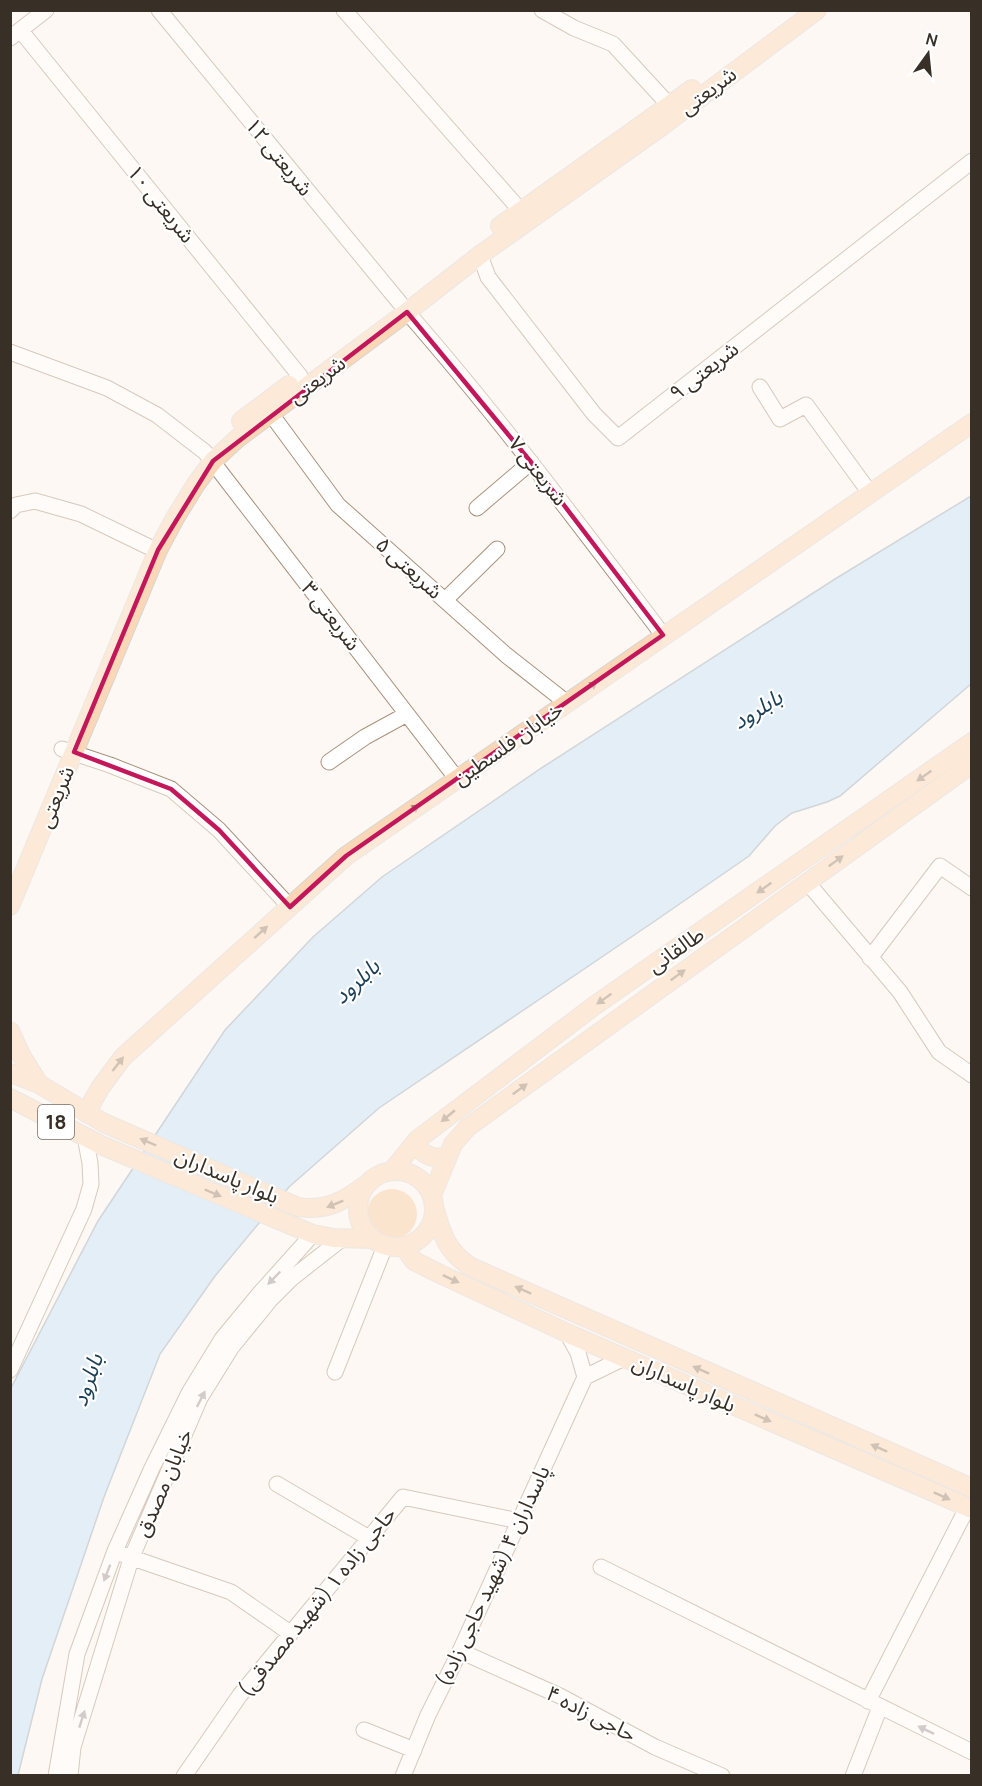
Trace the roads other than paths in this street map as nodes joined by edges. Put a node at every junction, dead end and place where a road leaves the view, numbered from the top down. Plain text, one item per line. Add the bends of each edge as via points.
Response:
1 (46, 10) edge
2 (159, 10) edge
3 (344, 10) edge
4 (542, 10) edge
5 (797, 10) edge
6 (817, 10) edge
7 (16, 34) edge
8 (669, 105) junction
9 (972, 161) edge
10 (521, 211) junction
11 (480, 255) junction
12 (404, 308) junction
13 (10, 352) edge
14 (300, 376) junction
15 (760, 387) dead end
16 (271, 414) junction
17 (972, 423) edge
18 (208, 457) junction
19 (531, 462) junction
20 (870, 493) junction
21 (477, 508) dead end
22 (10, 511) edge
23 (147, 546) junction
24 (497, 549) dead end
25 (445, 600) junction
26 (663, 635) junction
27 (567, 703) junction
28 (407, 714) junction
29 (972, 742) edge
30 (68, 750) junction
31 (329, 762) dead end
32 (972, 764) edge
33 (457, 779) junction
34 (10, 875) edge
35 (807, 882) junction
36 (972, 888) edge
37 (10, 906) edge
38 (290, 907) junction
39 (870, 958) junction
40 (10, 1031) edge
41 (10, 1073) edge
42 (972, 1075) edge
43 (39, 1084) junction
44 (10, 1098) edge
45 (86, 1113) junction
46 (417, 1140) junction
47 (93, 1141) junction
48 (446, 1157) junction
49 (392, 1171) junction
50 (367, 1184) junction
51 (433, 1201) junction
52 (313, 1234) junction
53 (343, 1238) junction
54 (387, 1244) junction
55 (567, 1332) junction
56 (624, 1358) junction
57 (10, 1370) edge
58 (335, 1372) dead end
59 (585, 1377) junction
60 (277, 1484) dead end
61 (972, 1488) edge
62 (969, 1508) edge
63 (519, 1521) junction
64 (369, 1538) junction
65 (115, 1551) junction
66 (131, 1559) junction
67 (601, 1567) dead end
68 (290, 1633) junction
69 (460, 1651) junction
70 (874, 1704) junction
71 (364, 1730) dead end
72 (414, 1750) junction
73 (972, 1752) edge
74 (408, 1774) edge
75 (56, 1776) edge
76 (70, 1776) edge
77 (184, 1776) edge
78 (722, 1776) edge
79 (853, 1776) edge

1 - 7 street
2 - 12 street, شریعتی ۱۲
3 - 10 street
4 - 8 street via 613,44
5 - 8 main road, شریعتی
6 - 11 main road, شریعتی
7 - 14 street, شریعتی ۱۰
8 - 10 main road, شریعتی
9 - 11 street, شریعتی ۹ via 618,438 594,414 488,277
10 - 12 main road, شریعتی
11 - 12 main road, شریعتی
12 - 14 main road, شریعتی
12 - 16 main road, شریعتی
12 - 19 street, شریعتی ۷
13 - 18 street, شریعتی ۳ via 107,388 157,415
14 - 18 main road, شریعتی via 230,429
15 - 20 street via 780,419 806,405
16 - 18 main road, شریعتی
16 - 25 street, شریعتی ۵ via 338,505
17 - 20 main road, خیابان فلسطین
18 - 23 main road, شریعتی via 164,512
18 - 28 street, شریعتی ۳
18 - 30 main road, شریعتی via 158,550
19 - 21 street
19 - 26 street, شریعتی ۷
20 - 26 main road, خیابان فلسطین
22 - 23 street via 16,505 35,501 81,514
23 - 30 main road, شریعتی
24 - 25 street
25 - 27 street, شریعتی ۵ via 506,656
27 -> 26 main road, خیابان فلسطین
27 - 33 main road, خیابان فلسطین
28 - 31 street
28 - 33 street, شریعتی ۳
29 -> 46 main road, طالقانی via 594,1006
30 - 34 main road, شریعتی
30 - 37 main road, شریعتی
30 - 38 street via 171,789 219,830
35 -> 32 main road, طالقانی
38 -> 33 main road, خیابان فلسطین via 346,856
35 - 39 street
48 -> 35 main road, طالقانی via 468,1127
36 - 39 street via 940,866
45 -> 38 main road, خیابان فلسطین via 123,1057
39 - 42 street via 900,992 939,1052
40 - 43 main road
41 - 43 main road, 18
43 - 45 main road, 18
44 - 47 main road, 18
50 -> 45 main road, بلوار پاسداران via 333,1206 298,1207
46 - 48 main road via 417,1147 425,1155
46 - 49 main road, طالقانی
47 -> 52 main road, بلوار پاسداران
47 - 57 street via 91,1184 84,1209
48 - 51 main road, طالقانی
49 - 50 main road
49 - 51 main road via 416,1176
50 - 54 main road via 358,1214 362,1226
51 - 54 main road via 433,1220 428,1231 416,1242
61 -> 51 main road, بلوار پاسداران via 471,1267 459,1259 443,1237
52 - 53 main road, بلوار پاسداران
52 -> 65 street, خیابان مصدق via 222,1339 189,1393
53 - 54 main road, بلوار پاسداران
66 -> 53 street, خیابان مصدق via 200,1398 231,1348 292,1278
54 -> 55 main road, بلوار پاسداران via 422,1266
54 - 58 street
55 - 56 main road, بلوار پاسداران
55 - 59 street
56 - 59 street
56 -> 62 main road, بلوار پاسداران
59 - 63 street, پاسداران ۴ (شهید حاجی زاده)
60 - 64 street
62 - 70 street
63 - 64 street, حاجی زاده ۱ (شهید مصدقی) via 403,1497
63 - 69 street, پاسداران ۴ (شهید حاجی زاده)
64 - 68 street, حاجی زاده ۱ (شهید مصدقی)
65 - 66 street
65 -> 75 street, خیابان مصدق via 77,1654
66 - 68 street via 231,1592
76 -> 66 street, خیابان مصدق via 73,1747
67 - 70 street
68 - 77 street, حاجی زاده ۱ (شهید مصدقی) via 240,1695
69 - 72 street, پاسداران ۴ (شهید حاجی زاده)
69 - 78 street, حاجی زاده ۴
73 -> 70 street
70 - 79 street
71 - 72 street
72 - 74 street, پاسداران ۴ (شهید حاجی زاده)

